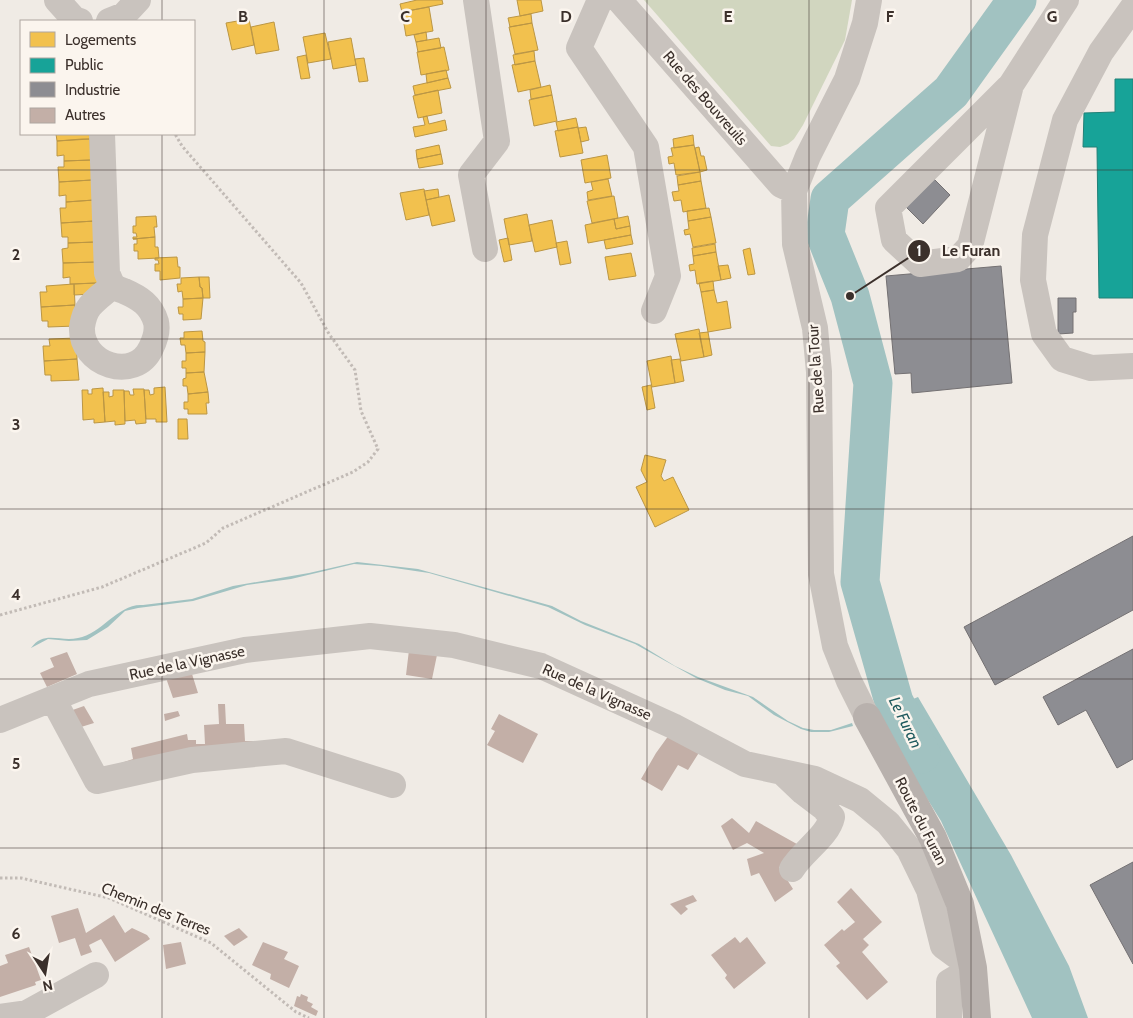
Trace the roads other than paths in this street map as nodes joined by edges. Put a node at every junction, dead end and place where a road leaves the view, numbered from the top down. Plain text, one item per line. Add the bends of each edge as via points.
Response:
1 (57, 0) edge
2 (138, 0) edge
3 (476, 0) edge
4 (600, 0) edge
5 (619, 0) edge
6 (869, 0) edge
7 (1066, 0) edge
8 (1133, 7) edge
9 (77, 20) edge
10 (112, 20) edge
11 (1011, 85) junction
12 (102, 135) edge
13 (794, 191) junction
14 (486, 249) dead end
15 (113, 286) dead end
16 (654, 311) dead end
17 (1133, 366) edge
18 (53, 698) junction
19 (867, 717) joint
20 (0, 720) edge
21 (781, 772) junction
22 (393, 785) dead end
23 (792, 869) dead end
24 (974, 968) junction
25 (96, 975) dead end
26 (0, 1018) edge
27 (949, 1018) edge
28 (977, 1018) edge

1 - 9 street
2 - 10 street via 124,15
3 - 14 street via 497,141 471,175
4 - 16 street via 579,48 646,147 668,276
5 - 13 street, Rue des Bouvreuils via 781,185
6 - 13 street, Rue de la Tour via 847,79
7 - 11 street
8 - 17 street via 1101,52 1065,120 1035,235 1033,280 1044,334 1062,359 1092,368
11 - 11 street via 970,246 958,259 920,264 894,240 888,208
12 - 15 street via 107,273
13 - 19 street, Rue de la Tour via 795,244 815,328 819,372 821,574 835,646
18 - 20 street, Rue de la Vignasse
18 - 21 street, Rue de la Vignasse via 89,684 246,650 370,636 454,645 541,666 673,726 745,764
18 - 22 street via 97,781 192,760 286,752
19 - 24 main road, Route du Furan via 933,838 960,904
21 - 23 street via 832,817 830,827 798,858
21 - 24 street, Rue de la Vignasse via 815,779 860,800 888,823 909,849 921,871 943,946
24 - 27 street via 949,982
24 - 28 main road, Route du Furan
25 - 26 street via 27,1013

